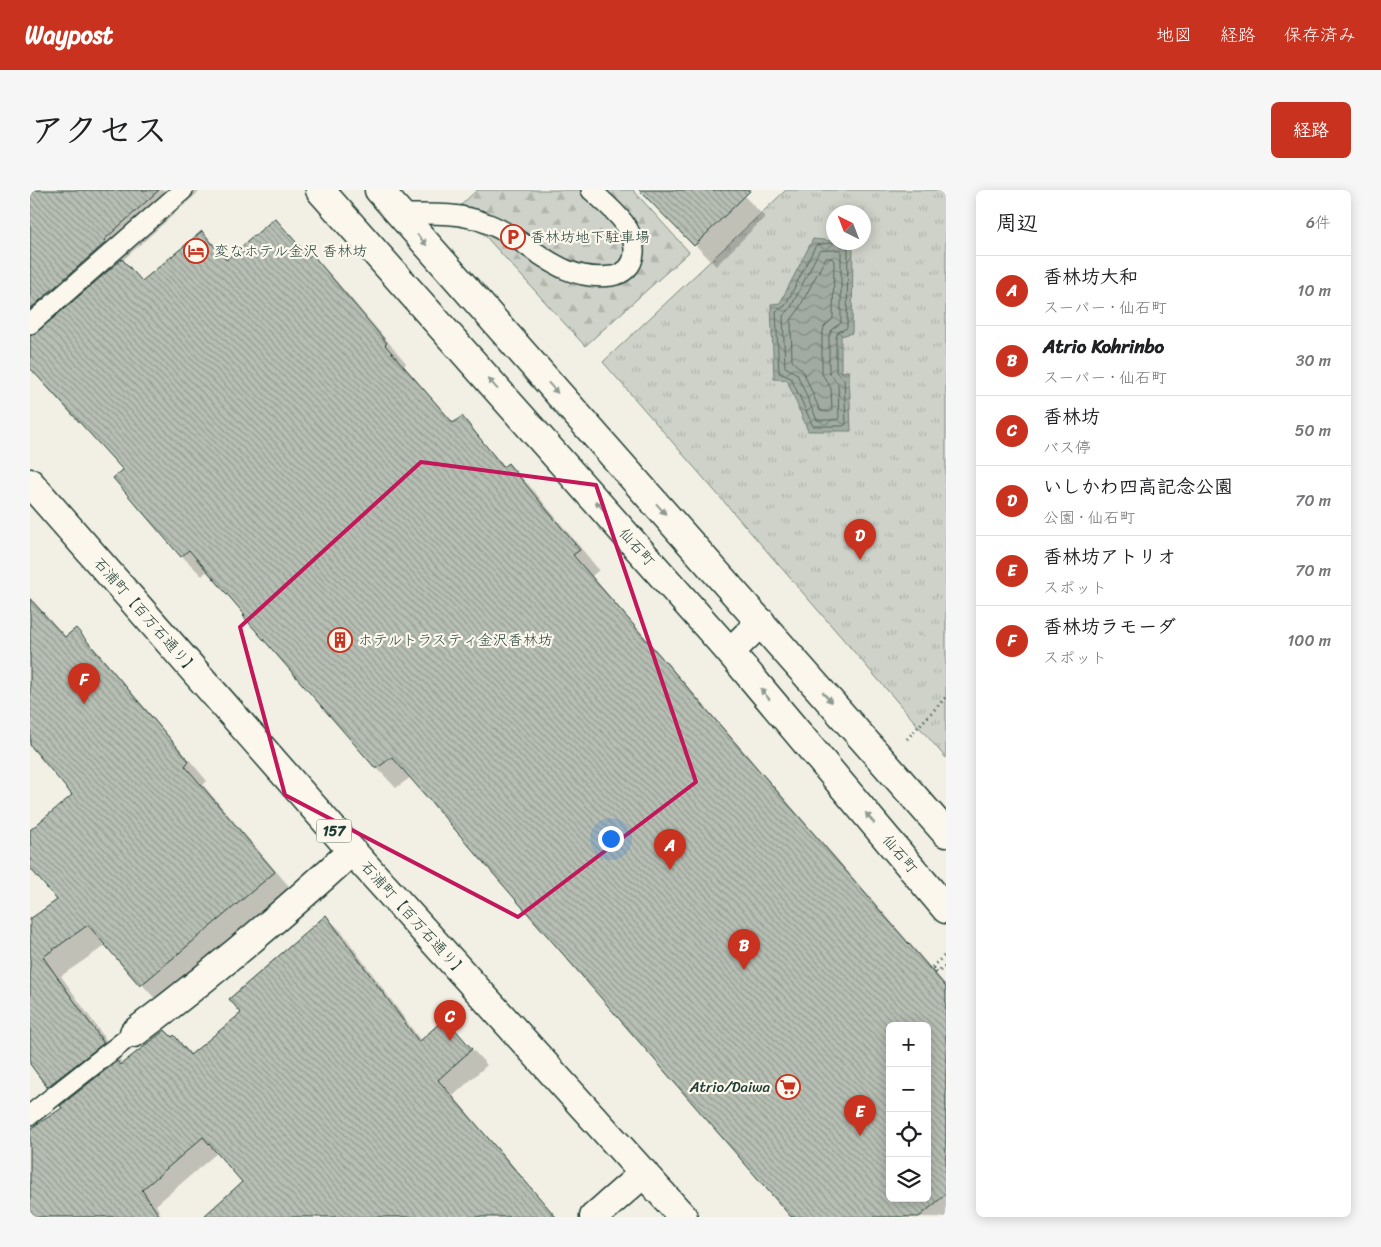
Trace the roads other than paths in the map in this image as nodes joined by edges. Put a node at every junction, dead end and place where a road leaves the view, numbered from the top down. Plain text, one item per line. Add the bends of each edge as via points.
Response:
1 (183, 190) edge
2 (320, 190) edge
3 (379, 190) edge
4 (591, 190) edge
5 (400, 214) junction
6 (462, 284) junction
7 (430, 313) junction
8 (30, 324) edge
9 (30, 483) edge
10 (761, 622) junction
11 (730, 652) junction
12 (946, 833) edge
13 (352, 851) junction
14 (946, 909) edge
15 (134, 1032) joint
16 (30, 1115) edge
17 (644, 1173) junction
18 (594, 1217) edge
19 (683, 1217) edge

1 - 8 lane
2 - 7 main road, 仙石町
3 - 5 main road
4 - 5 lane via 618,215 634,243 634,256 629,268 619,275 583,276 547,261 486,222 445,214
5 -> 6 main road
6 - 7 main road
6 -> 10 main road
11 -> 7 main road, 仙石町
9 - 13 main road, 石浦町【百万石通り】 / 157
10 - 11 main road
10 -> 12 main road
14 -> 11 main road, 仙石町
13 - 15 main road via 185,994
13 - 17 main road, 石浦町【百万石通り】 / 157
15 - 16 lane
17 - 18 main road
17 - 19 main road, 石浦町【百万石通り】 / 157

